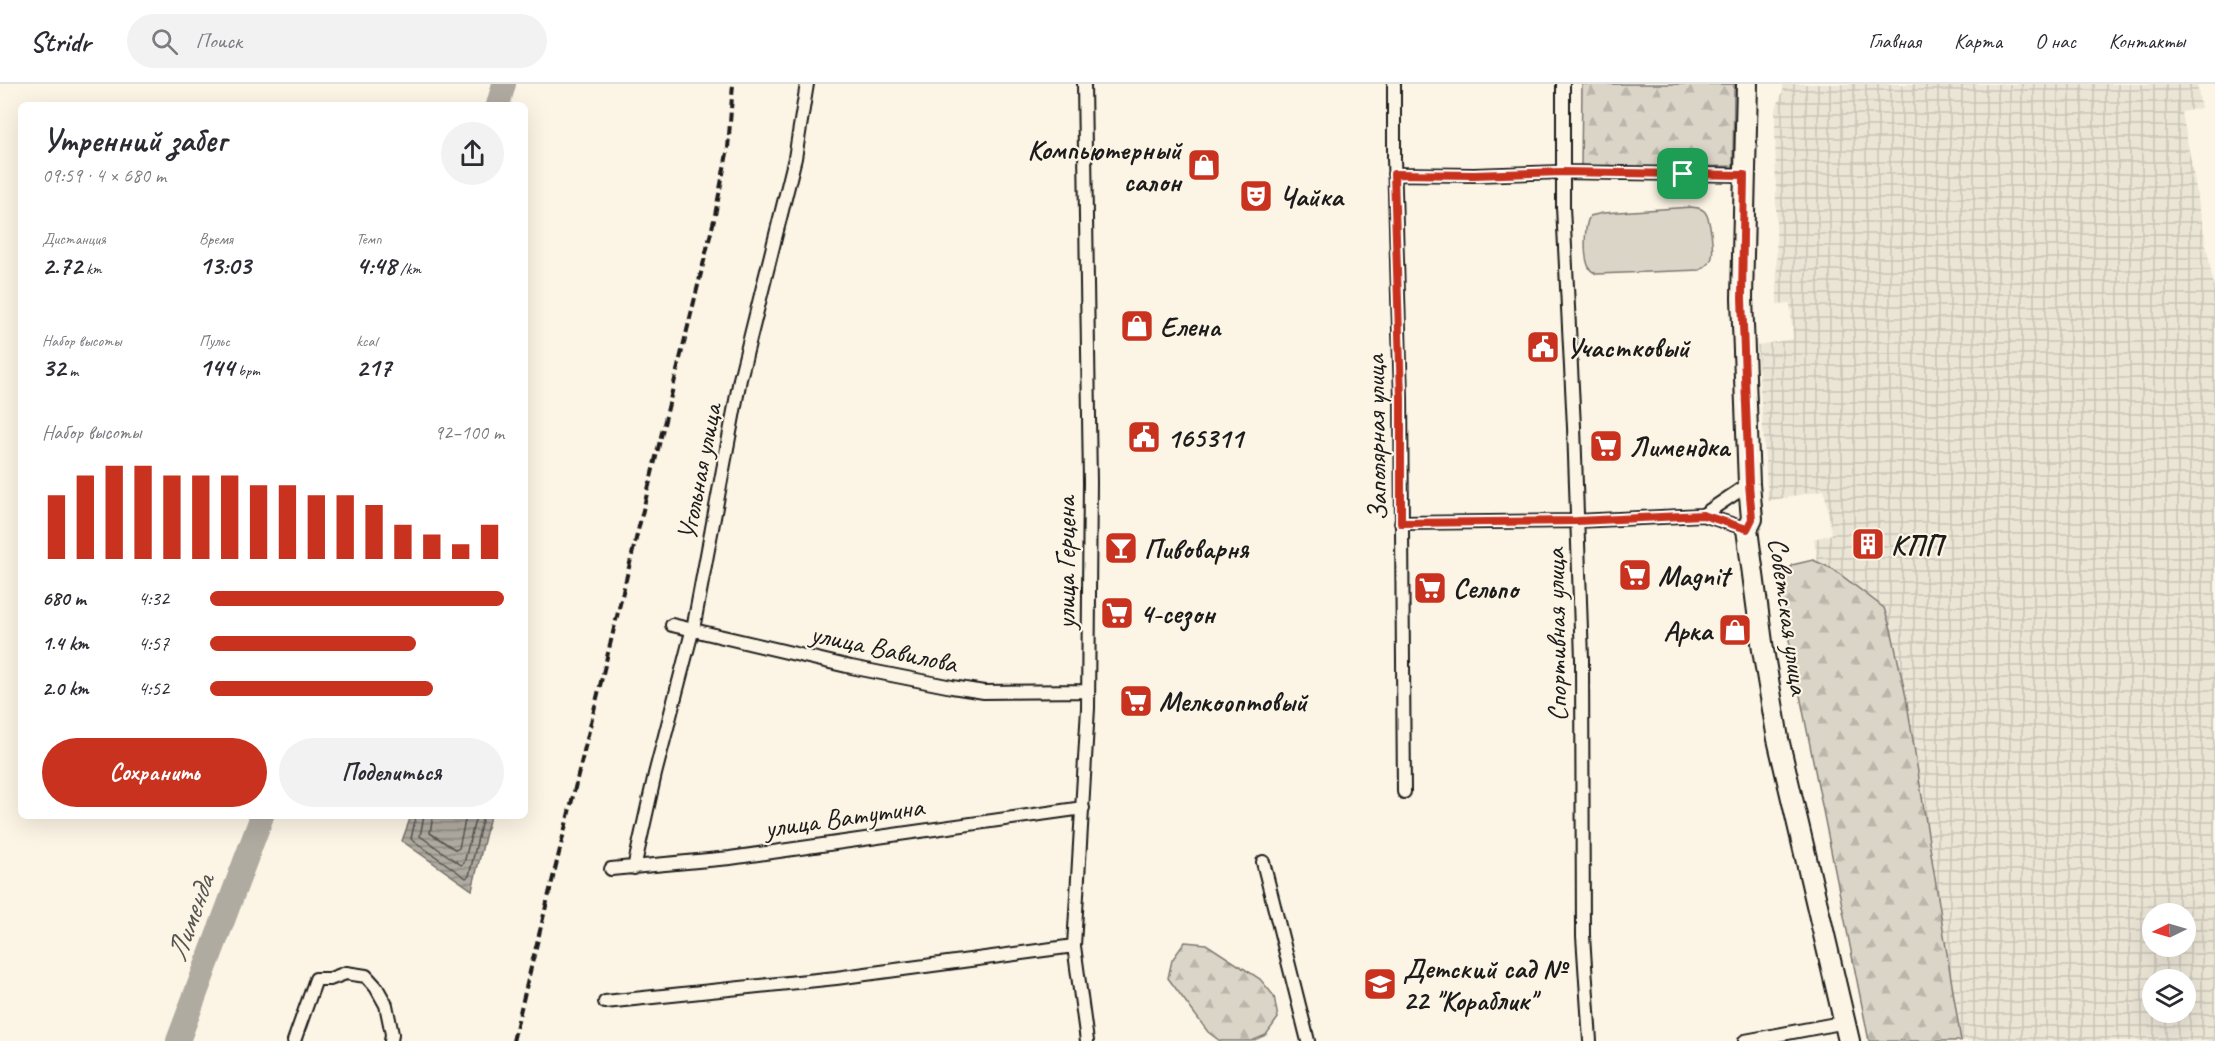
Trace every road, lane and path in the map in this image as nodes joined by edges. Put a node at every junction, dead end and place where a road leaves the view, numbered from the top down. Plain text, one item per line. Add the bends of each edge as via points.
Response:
1 (807, 84) edge
2 (1084, 84) edge
3 (1394, 84) edge
4 (1563, 84) edge
5 (1747, 84) edge
6 (1562, 172) junction
7 (1394, 174) junction
8 (1744, 175) junction
9 (1749, 484) junction
10 (1703, 515) junction
11 (1577, 521) junction
12 (1401, 523) junction
13 (1747, 529) junction
14 (672, 625) dead end
15 (693, 630) junction
16 (1088, 691) junction
17 (1404, 792) dead end
18 (1083, 808) junction
19 (1263, 862) dead end
20 (634, 868) junction
21 (611, 869) dead end
22 (1074, 946) junction
23 (605, 1002) dead end
24 (1848, 1031) edge
25 (294, 1041) edge
26 (390, 1041) edge
27 (1087, 1041) edge
28 (1308, 1041) edge
29 (1590, 1041) edge
30 (1745, 1041) edge

1 - 15 street, Угольная улица via 795,158 740,379
2 - 16 street, улица Герцена via 1090,483
3 - 7 street, Заполярная улица
4 - 6 street, Спортивная улица
5 - 8 main road, Советская улица
6 - 7 street
6 - 8 street
6 - 11 street, Спортивная улица
7 - 12 street, Заполярная улица
8 - 9 main road, Советская улица via 1742,298
9 - 10 street
9 - 13 main road, Советская улица via 1752,519
10 - 11 street
10 - 13 street
11 - 12 street
11 - 29 street, Спортивная улица via 1582,659 1583,936
12 - 17 street, Заполярная улица
13 - 24 main road, Советская улица via 1778,739
14 - 15 street, улица Вавилова
15 - 16 street, улица Вавилова via 963,689
15 - 20 street, Угольная улица
16 - 18 street, улица Герцена
18 - 20 street, улица Ватутина
18 - 22 street, улица Герцена
19 - 28 street
20 - 21 street, улица Ватутина
22 - 23 street via 836,978
22 - 27 street, улица Герцена
24 - 30 street
25 - 26 street via 316,979 346,973 366,976 376,987 386,1005

